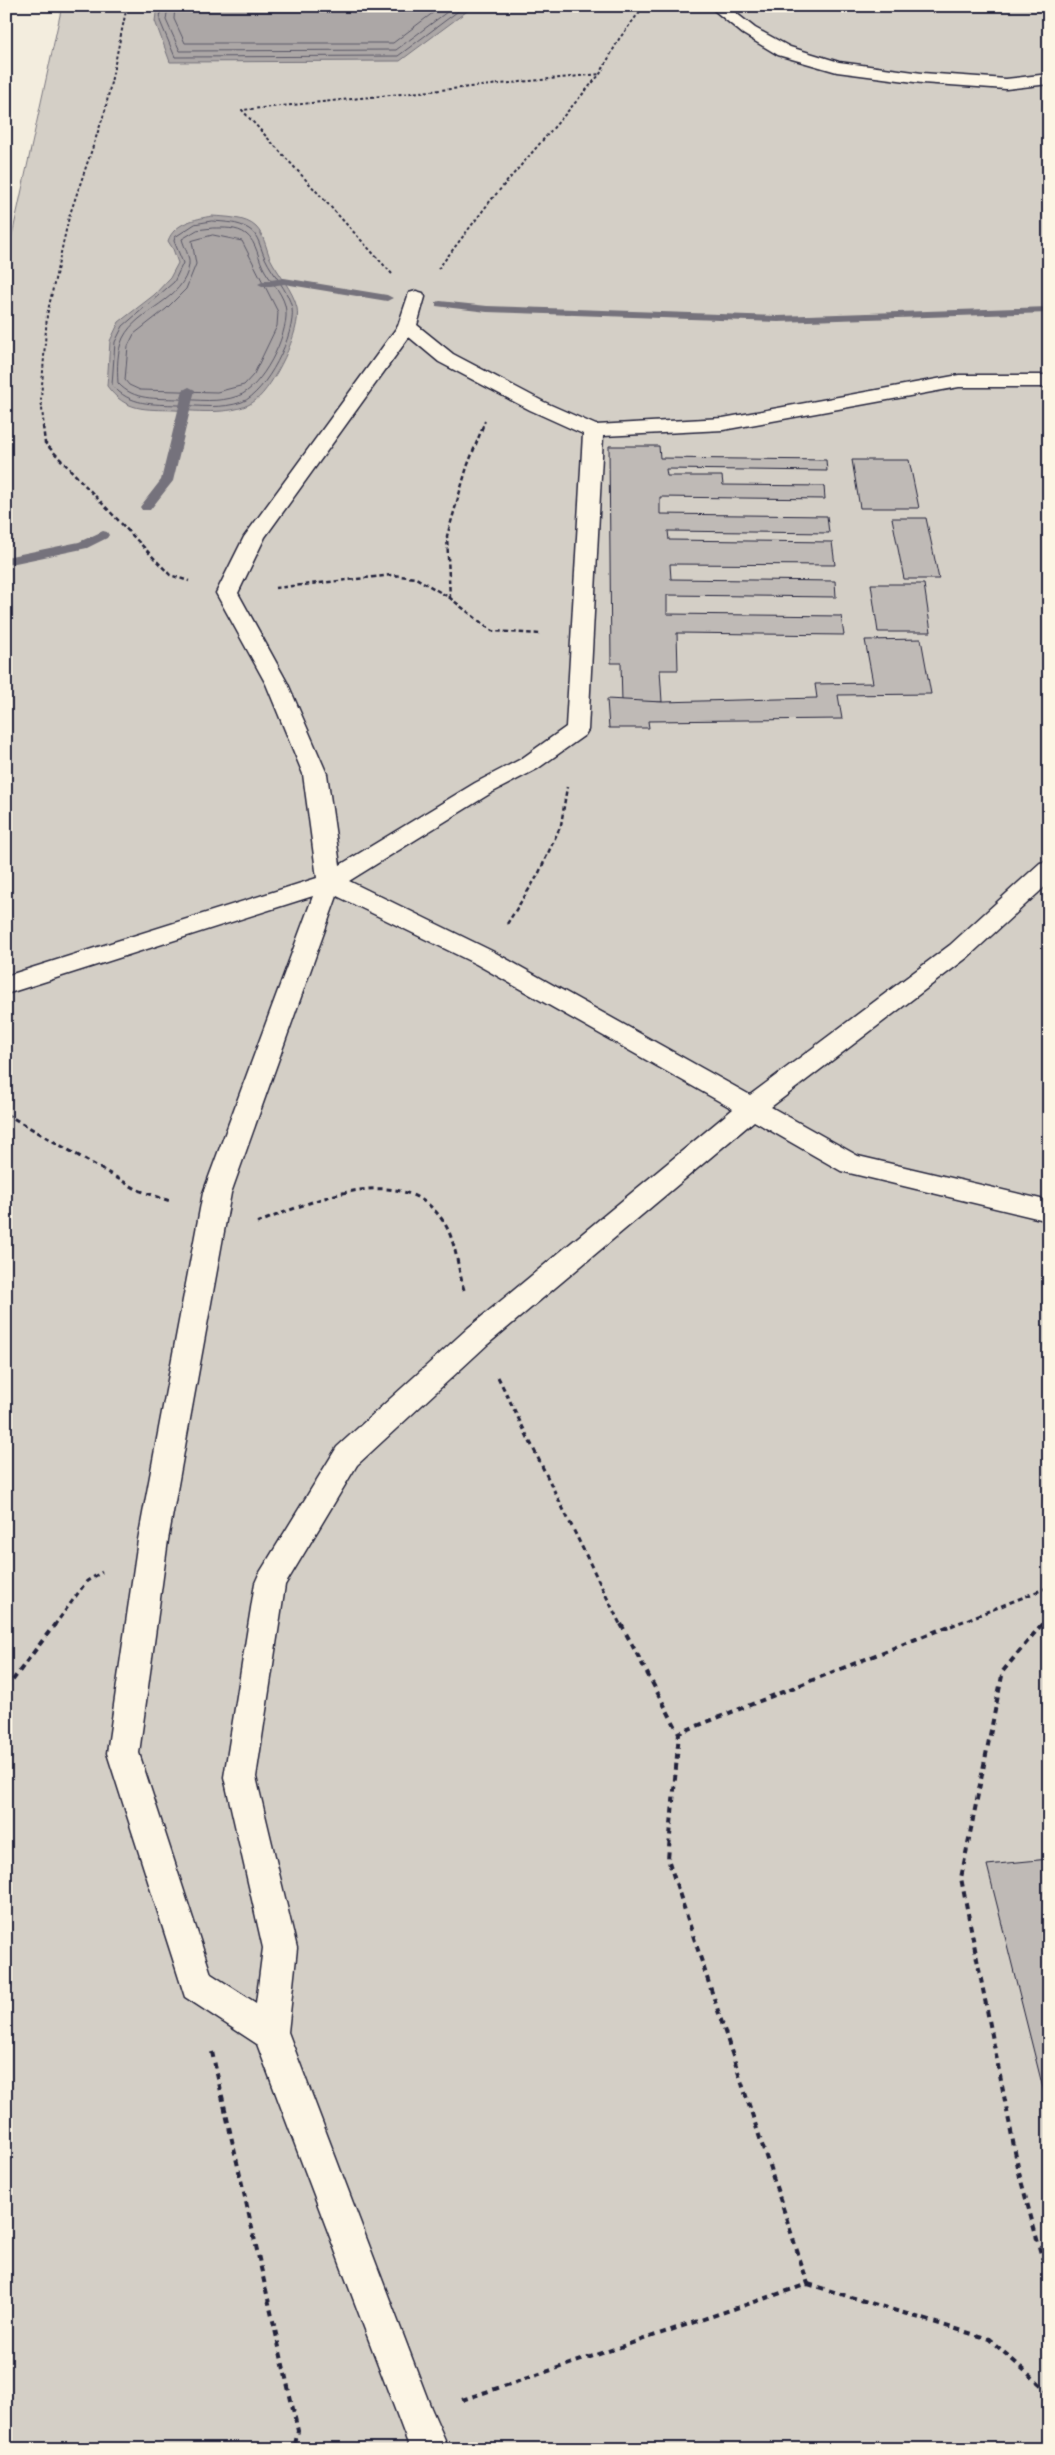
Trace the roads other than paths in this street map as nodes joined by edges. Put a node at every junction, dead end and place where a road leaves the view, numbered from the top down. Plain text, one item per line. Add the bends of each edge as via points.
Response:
1 (717, 6) edge
2 (1049, 79) edge
3 (416, 297) road end
4 (407, 326) junction
5 (1049, 381) edge
6 (593, 431) junction
7 (1049, 869) edge
8 (330, 882) junction
9 (6, 985) edge
10 (752, 1108) junction
11 (1049, 1211) edge
12 (270, 2032) junction
13 (430, 2449) edge

1 - 2 lane via 784,52 837,67 1006,84
3 - 4 lane
4 - 6 lane via 446,358 537,406
4 - 8 lane via 256,537 227,593 277,684 315,774
5 - 6 lane via 959,381 723,424
6 - 8 lane via 577,730 529,764 483,788
7 - 10 lane via 959,951
8 - 9 lane
8 - 10 lane via 485,958
8 - 12 lane via 217,1193 153,1540 123,1753 196,1985
10 - 11 lane via 851,1164
10 - 12 lane via 478,1336 347,1456 270,1582 240,1777 280,1948
12 - 13 lane

